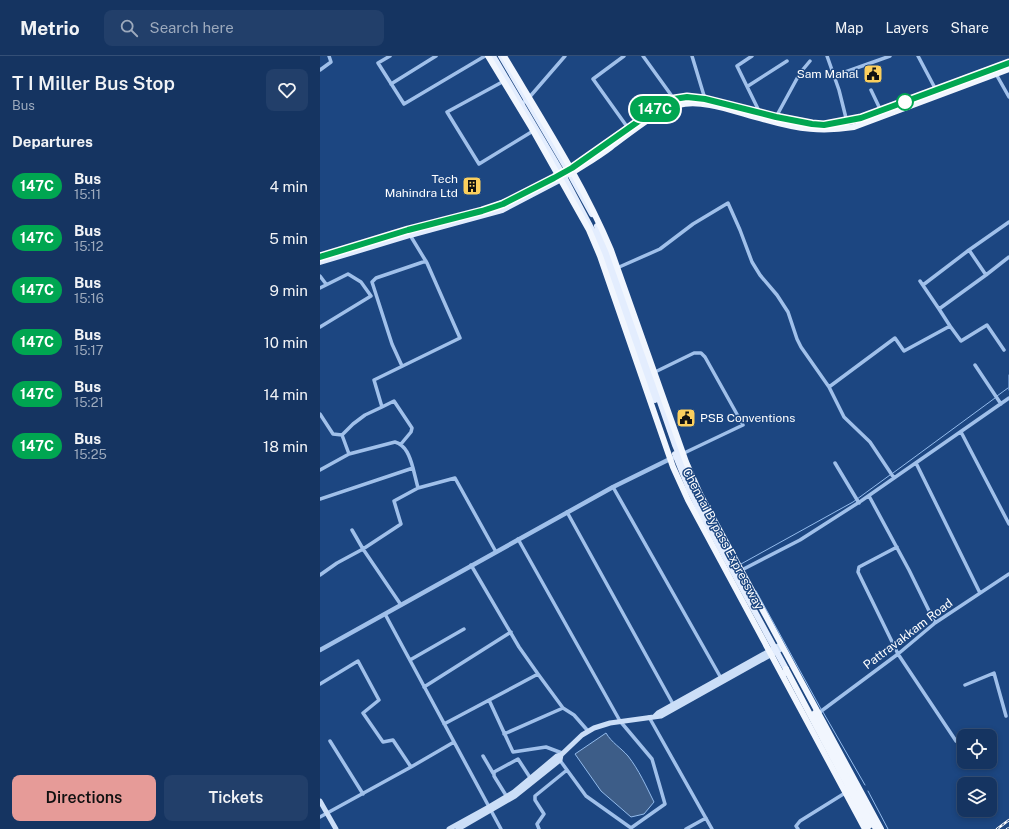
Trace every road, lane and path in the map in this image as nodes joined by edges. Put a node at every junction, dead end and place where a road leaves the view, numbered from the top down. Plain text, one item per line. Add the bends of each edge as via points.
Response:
1 (329, 56) edge
2 (390, 56) edge
3 (436, 56) edge
4 (485, 56) edge
5 (488, 56) edge
6 (493, 56) edge
7 (501, 56) edge
8 (504, 56) edge
9 (565, 56) edge
10 (624, 56) edge
11 (643, 56) edge
12 (692, 56) edge
13 (752, 56) edge
14 (828, 56) edge
15 (890, 56) edge
16 (918, 56) edge
17 (787, 61) dead end
18 (810, 61) dead end
19 (1009, 63) edge
20 (1009, 69) edge
21 (320, 70) edge
22 (996, 74) junction
23 (834, 76) junction
24 (506, 79) junction
25 (391, 84) junction
26 (748, 86) junction
27 (871, 90) dead end
28 (936, 90) junction
29 (1009, 97) edge
30 (674, 99) junction
31 (705, 99) junction
32 (524, 102) junction
33 (881, 111) junction
34 (760, 113) junction
35 (776, 117) junction
36 (847, 122) junction
37 (628, 128) junction
38 (536, 129) junction
39 (566, 174) junction
40 (1009, 222) edge
41 (441, 224) junction
42 (410, 235) junction
43 (968, 250) junction
44 (320, 257) edge
45 (1009, 257) edge
46 (426, 261) junction
47 (320, 262) edge
48 (614, 269) junction
49 (986, 275) junction
50 (320, 276) edge
51 (920, 281) dead end
52 (326, 284) junction
53 (923, 285) junction
54 (320, 288) edge
55 (940, 309) junction
56 (950, 326) junction
57 (320, 327) edge
58 (1004, 350) dead end
59 (976, 365) dead end
60 (402, 366) junction
61 (650, 374) junction
62 (829, 387) junction
63 (1009, 398) edge
64 (1001, 404) junction
65 (382, 407) junction
66 (320, 414) edge
67 (960, 432) junction
68 (342, 435) junction
69 (401, 444) junction
70 (349, 454) junction
71 (678, 456) junction
72 (834, 463) dead end
73 (916, 463) junction
74 (413, 468) junction
75 (320, 470) edge
76 (892, 475) junction
77 (613, 487) junction
78 (418, 488) junction
79 (869, 496) junction
80 (320, 499) edge
81 (858, 503) junction
82 (567, 512) junction
83 (1009, 524) edge
84 (352, 530) dead end
85 (518, 539) junction
86 (897, 547) junction
87 (363, 549) junction
88 (496, 552) junction
89 (471, 565) junction
90 (740, 571) junction
91 (320, 574) edge
92 (1009, 574) edge
93 (980, 593) junction
94 (401, 605) junction
95 (385, 614) junction
96 (935, 623) junction
97 (464, 629) dead end
98 (511, 632) junction
99 (778, 648) junction
100 (320, 650) edge
101 (898, 654) junction
102 (410, 660) junction
103 (789, 668) junction
104 (538, 674) junction
105 (721, 678) junction
106 (320, 684) edge
107 (965, 685) dead end
108 (424, 687) junction
109 (489, 700) junction
110 (673, 704) junction
111 (563, 708) junction
112 (822, 711) junction
113 (655, 716) junction
114 (1006, 716) dead end
115 (649, 718) junction
116 (620, 721) junction
117 (444, 724) junction
118 (588, 731) junction
119 (504, 734) junction
120 (330, 741) dead end
121 (956, 741) dead end
122 (454, 742) junction
123 (483, 756) dead end
124 (560, 756) junction
125 (411, 767) junction
126 (568, 770) junction
127 (493, 773) junction
128 (531, 779) junction
129 (845, 793) junction
130 (363, 794) junction
131 (507, 797) junction
132 (320, 801) edge
133 (490, 809) junction
134 (327, 813) junction
135 (320, 817) edge
136 (706, 818) junction
137 (336, 829) edge
138 (449, 829) edge
139 (458, 829) edge
140 (501, 829) edge
141 (539, 829) edge
142 (686, 829) edge
143 (712, 829) edge
144 (798, 829) edge
145 (865, 829) edge
146 (871, 829) edge
147 (876, 829) edge
148 (882, 829) edge

1 - 21 street via 331,62
2 - 25 street via 378,63
3 - 25 street
4 - 25 street via 404,104
5 - 145 highway, Chennai Bypass Expressway, bridge via 589,230 673,467 688,500
6 - 24 main road
7 - 32 main road
8 - 148 highway, Chennai Bypass Expressway, bridge via 599,221 686,462 700,494
9 - 32 street
10 - 37 street via 593,79
11 - 30 street
12 - 31 street
13 - 26 street via 738,66
14 - 23 street
15 - 23 street
16 - 28 street
17 - 26 street
18 - 35 street via 800,73
19 - 28 highway
20 - 22 highway
22 - 29 street
22 - 39 highway via 854,127 838,129 795,127 699,104 677,105 645,122 598,157
23 - 36 street
24 - 32 main road
24 - 38 street via 447,112 479,164
26 - 34 street
27 - 33 street
28 - 33 highway
30 - 31 highway
30 - 37 highway
31 - 34 highway
32 - 38 main road
32 - 39 main road
33 - 36 highway
34 - 35 highway
35 - 36 highway via 824,125
37 - 39 highway
38 - 39 main road
39 - 41 main road via 502,210
39 - 48 main road via 594,220
39 - 71 main road via 600,245
40 - 43 street
41 - 42 main road
41 - 44 main road
42 - 46 street
42 - 47 main road
43 - 49 street
43 - 53 street
45 - 49 street
46 - 60 street via 376,278 372,282 392,344
46 - 60 street via 460,338
48 - 61 main road
48 - 62 street via 660,249 693,224 728,203 752,262 788,312 801,347
49 - 55 street
50 - 52 street
51 - 53 street
52 - 54 street
52 - 57 street via 348,274 361,282 372,296
53 - 55 street
55 - 56 street
56 - 58 street via 961,341 987,325
56 - 62 street via 904,351 895,338
59 - 64 street
60 - 65 street via 374,380
61 - 71 main road
61 - 71 street via 701,352 743,425
62 - 76 street via 844,417 870,442
63 - 64 street
64 - 67 street
65 - 68 street via 365,415
65 - 69 street via 394,402 412,428
66 - 68 street via 333,434
67 - 73 street
67 - 83 street
68 - 70 street
69 - 70 street via 395,442
69 - 74 street via 411,458
70 - 75 street
71 - 77 street
71 - 90 main road via 689,489
72 - 81 street
73 - 76 street
73 - 93 street
74 - 78 street
74 - 80 street
76 - 79 street
77 - 82 street
77 - 105 street
78 - 87 street via 394,501 401,524
78 - 88 street via 455,478
79 - 81 street
79 - 86 street
81 - 90 street via 800,540
82 - 85 street
82 - 110 street
84 - 87 street
85 - 88 street
85 - 116 street
86 - 96 street
86 - 101 street via 858,569
87 - 91 street
87 - 94 street
88 - 89 street
89 - 94 street
89 - 98 street
90 - 99 main road
92 - 93 street, Pattravakkam Road
93 - 96 street, Pattravakkam Road
94 - 95 street
95 - 100 street
95 - 102 street
96 - 101 street, Pattravakkam Road
97 - 102 street
98 - 104 street
98 - 108 street
99 - 103 main road
99 - 105 main road
99 - 113 main road via 660,716
101 - 112 street, Pattravakkam Road
101 - 121 street
102 - 108 street
103 - 112 main road via 797,669
103 - 129 main road via 782,677
103 - 146 highway
103 - 147 highway, bridge
104 - 109 street
104 - 111 street
105 - 110 main road
106 - 125 street via 358,661 379,700 363,713 383,742 393,740
107 - 114 street via 994,673
108 - 117 street
109 - 117 street
109 - 119 street
110 - 113 main road
111 - 118 street via 574,715
111 - 119 street
112 - 148 main road
113 - 115 main road
115 - 116 main road
115 - 136 street
116 - 118 main road
116 - 126 street via 652,759 665,804 631,828 586,796
117 - 122 street
118 - 124 main road
119 - 124 street via 513,752 546,747
120 - 130 street
122 - 125 street
122 - 133 street
123 - 127 street
124 - 126 street
124 - 128 main road
124 - 133 main road via 518,794
125 - 130 street
126 - 141 street via 535,796 544,814 537,824
127 - 128 street via 518,759
127 - 131 street
128 - 131 main road
129 - 144 street via 800,821 796,826
129 - 145 main road
130 - 134 street
131 - 133 main road
132 - 134 main road
133 - 138 main road
133 - 139 main road
133 - 140 street
134 - 135 street
134 - 137 main road
136 - 142 street
136 - 143 street

